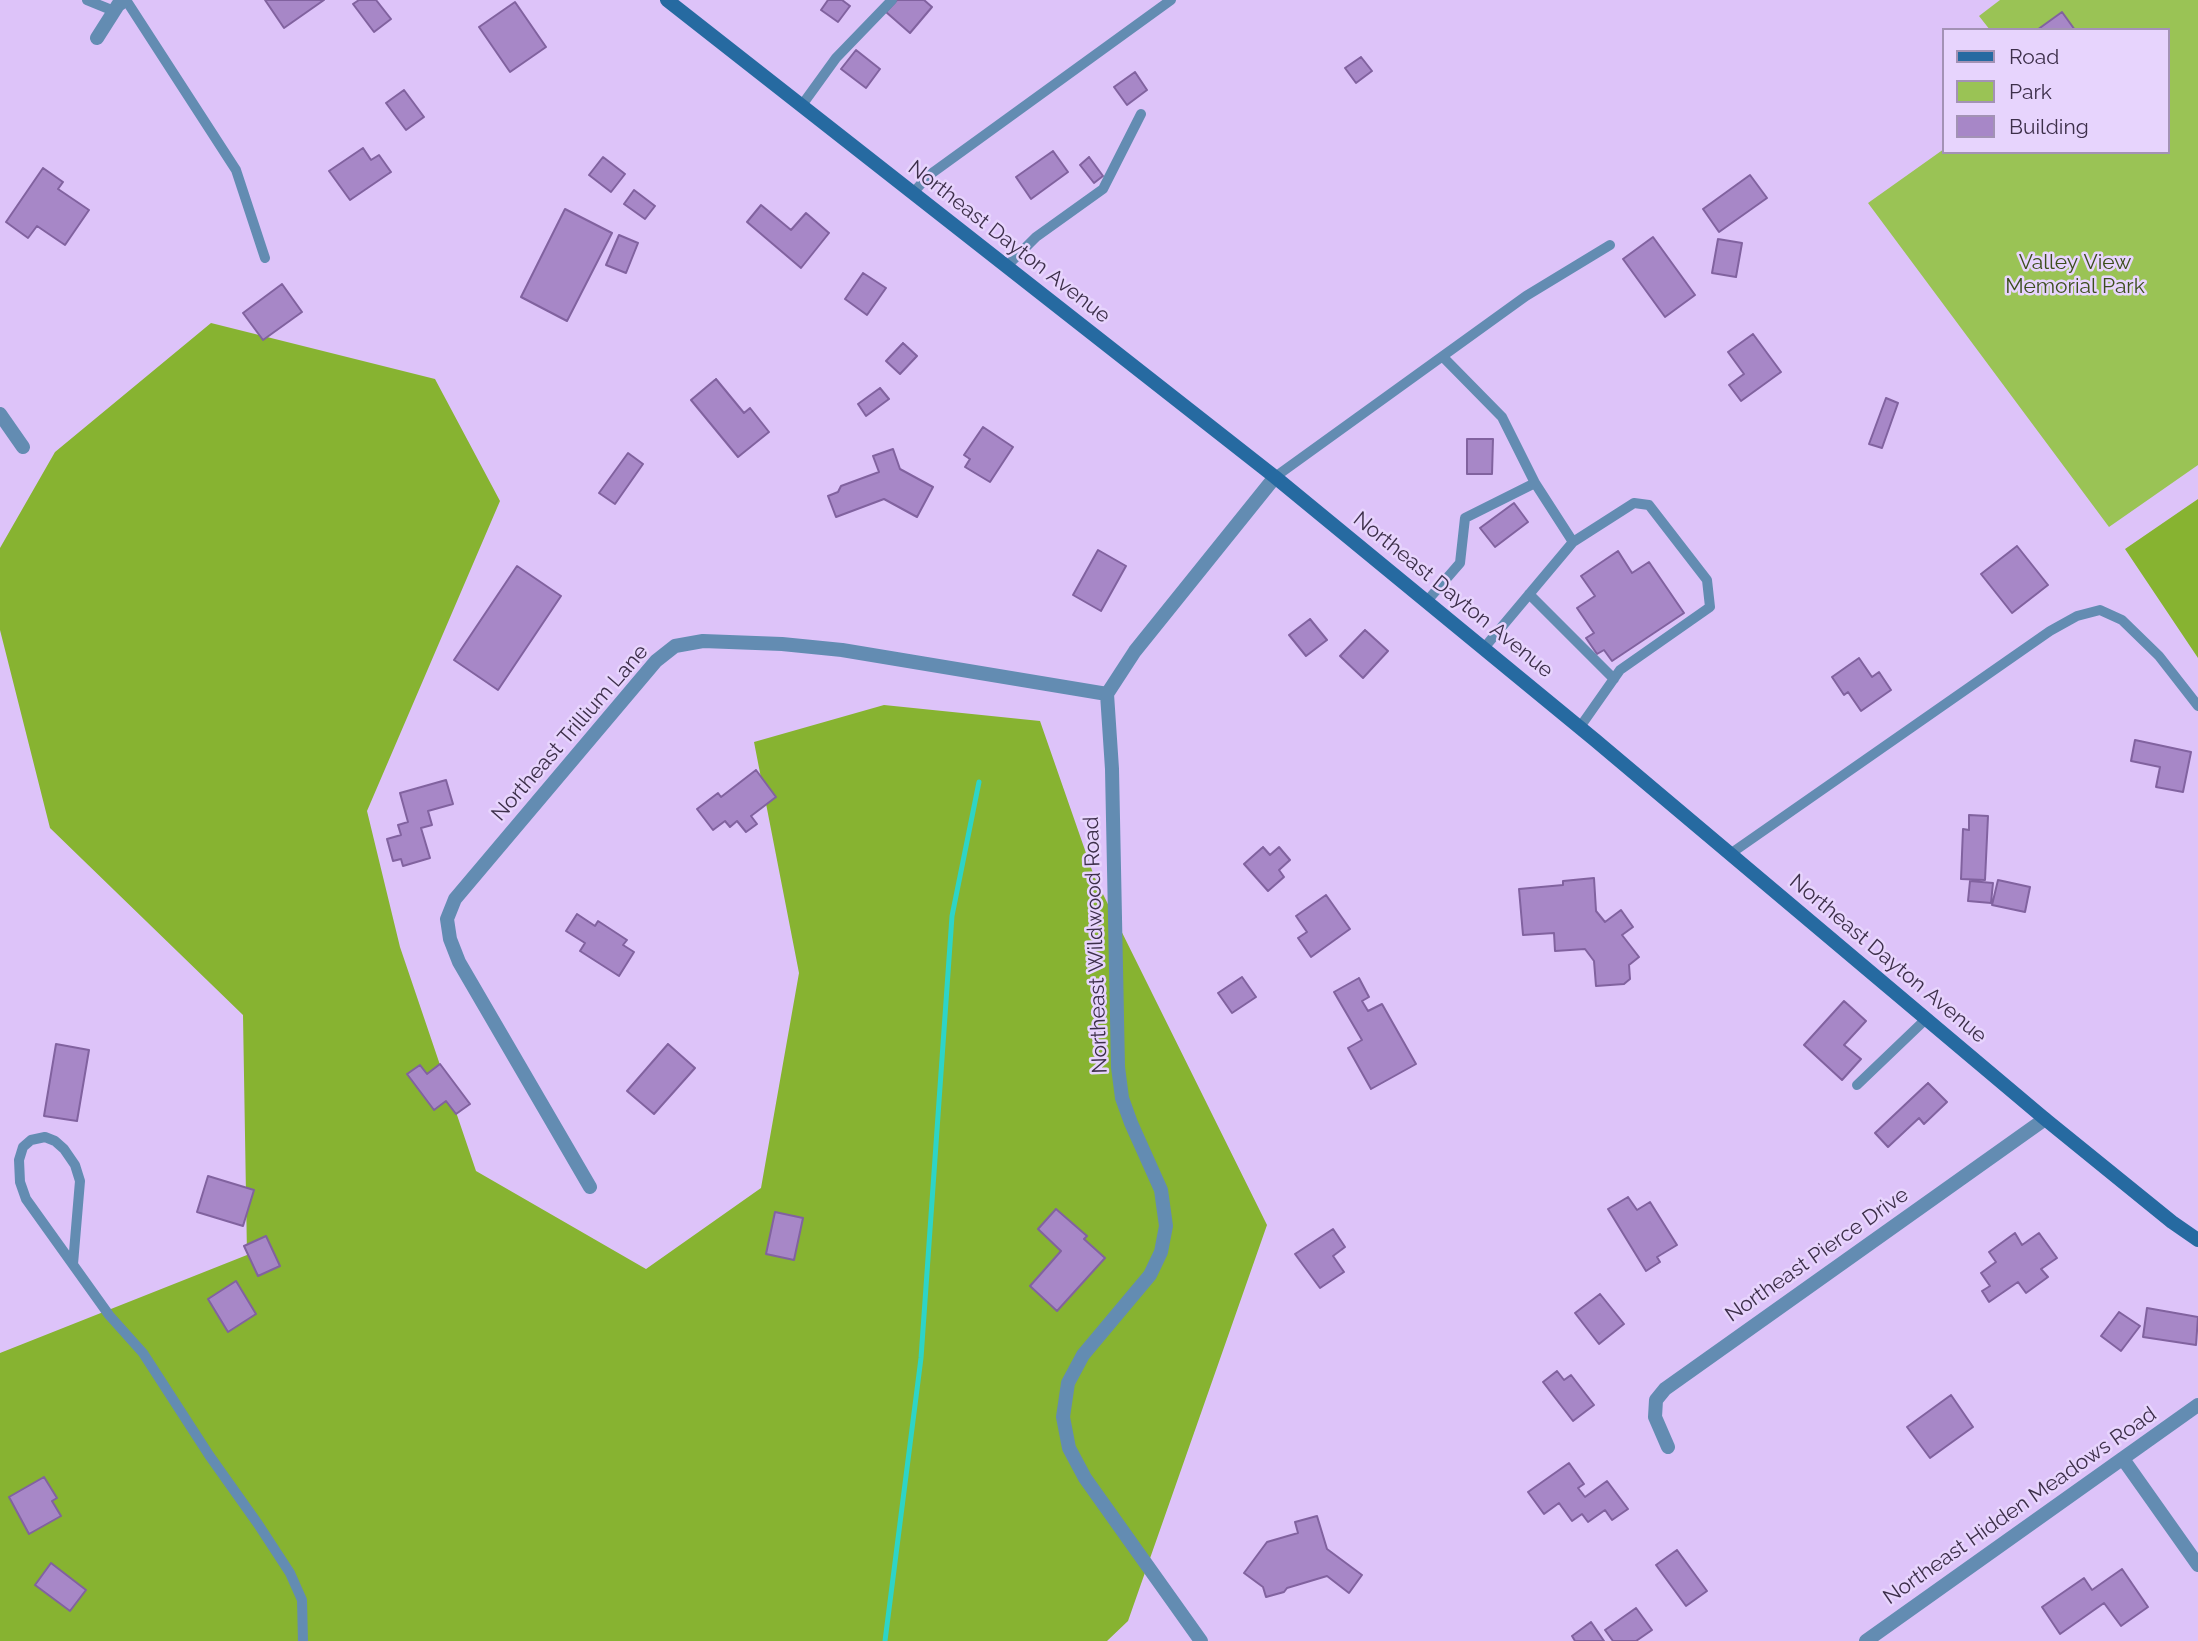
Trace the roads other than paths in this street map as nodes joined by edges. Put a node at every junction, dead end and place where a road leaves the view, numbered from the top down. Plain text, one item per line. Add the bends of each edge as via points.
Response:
1 (87, 0) edge
2 (125, 0) edge
3 (667, 0) edge
4 (892, 0) edge
5 (1171, 0) edge
6 (114, 11) junction
7 (97, 38) dead end
8 (802, 105) junction
9 (1141, 114) dead end
10 (913, 193) junction
11 (1610, 245) dead end
12 (265, 258) dead end
13 (1007, 266) junction
14 (1443, 357) junction
15 (0, 414) edge
16 (23, 447) dead end
17 (1275, 477) junction
18 (1535, 484) junction
19 (1573, 542) junction
20 (1529, 594) junction
21 (1427, 601) junction
22 (1484, 648) junction
23 (1614, 679) junction
24 (1107, 694) junction
25 (2198, 706) edge
26 (1580, 727) junction
27 (1730, 854) junction
28 (1926, 1019) junction
29 (1857, 1085) dead end
30 (2045, 1119) junction
31 (590, 1187) dead end
32 (2198, 1240) edge
33 (73, 1264) junction
34 (2198, 1405) edge
35 (1668, 1447) dead end
36 (2123, 1459) junction
37 (2198, 1564) edge
38 (303, 1641) edge
39 (1201, 1641) edge
40 (1866, 1641) edge

1 - 6 lane
2 - 6 street
2 - 12 lane via 236,170
3 - 8 street, Northeast Dayton Avenue
4 - 8 lane via 836,58
5 - 10 lane via 928,176
6 - 7 street
8 - 10 street, Northeast Dayton Avenue
9 - 13 lane via 1103,189 1036,237
10 - 13 street, Northeast Dayton Avenue
11 - 14 lane via 1525,296
13 - 17 street, Northeast Dayton Avenue
14 - 17 lane
14 - 18 lane via 1502,417
15 - 16 street
17 - 21 street, Northeast Dayton Avenue
17 - 24 street via 1135,652
18 - 19 lane
18 - 21 lane via 1465,518 1460,562
19 - 20 lane
19 - 23 lane via 1634,503 1649,505 1707,580 1710,607 1620,670
20 - 22 lane
20 - 23 lane
21 - 22 street, Northeast Dayton Avenue
22 - 26 street, Northeast Dayton Avenue
23 - 26 lane
24 - 31 street, Northeast Trillium Lane via 782,644 704,641 675,646 656,661 455,899 447,919 459,962
24 - 39 street, Northeast Wildwood Road via 1118,1067 1122,1098 1161,1190 1166,1226 1150,1275 1083,1355 1068,1383 1063,1417 1069,1447 1085,1478
25 - 27 lane via 2159,656 2122,620 2100,610 2077,616
26 - 27 street, Northeast Dayton Avenue
27 - 28 street, Northeast Dayton Avenue
28 - 29 lane
28 - 30 street, Northeast Dayton Avenue
30 - 32 street, Northeast Dayton Avenue
30 - 35 street, Northeast Pierce Drive via 1665,1389 1656,1400 1655,1417
33 - 33 lane via 26,1199 20,1182 19,1160 31,1140 55,1141 75,1164 80,1181
33 - 38 lane via 143,1353 290,1573 302,1600
34 - 36 street, Northeast Hidden Meadows Road
36 - 37 street
36 - 40 street, Northeast Hidden Meadows Road

